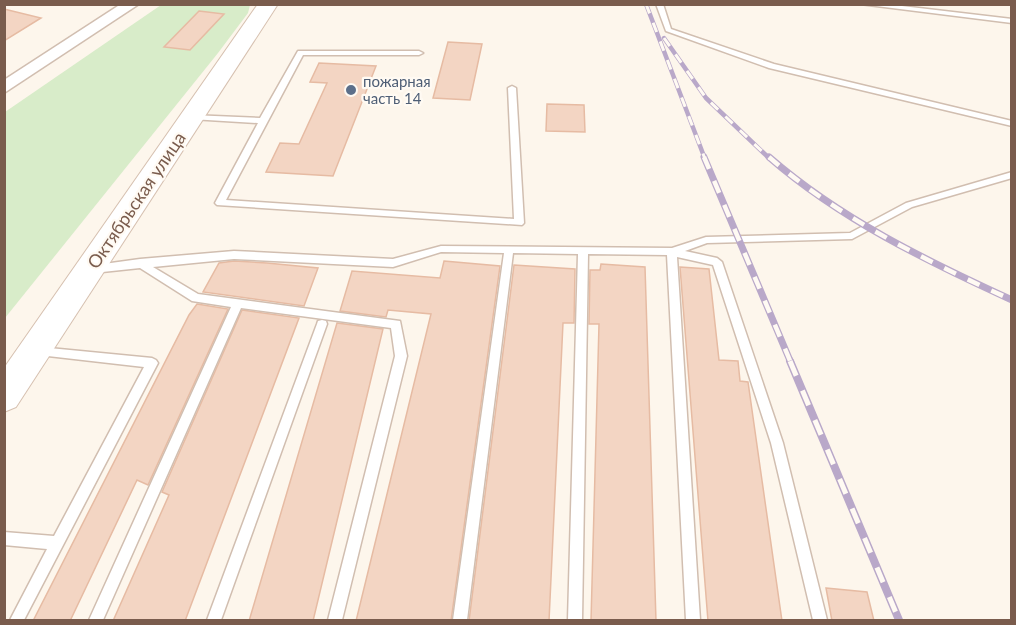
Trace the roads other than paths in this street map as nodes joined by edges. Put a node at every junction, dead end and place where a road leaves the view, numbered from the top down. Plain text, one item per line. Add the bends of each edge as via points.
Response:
1 (132, 4) edge
2 (268, 4) edge
3 (659, 4) edge
4 (862, 4) edge
5 (1011, 21) edge
6 (419, 53) dead end
7 (4, 88) edge
8 (512, 88) dead end
9 (191, 117) junction
10 (263, 122) junction
11 (1011, 124) edge
12 (1011, 175) edge
13 (509, 250) junction
14 (583, 251) junction
15 (672, 252) junction
16 (140, 263) junction
17 (90, 269) junction
18 (238, 303) junction
19 (322, 324) dead end
20 (35, 351) junction
21 (4, 397) edge
22 (4, 538) edge
23 (58, 543) junction
24 (17, 621) edge
25 (96, 621) edge
26 (214, 621) edge
27 (335, 621) edge
28 (460, 621) edge
29 (575, 621) edge
30 (693, 621) edge
31 (820, 621) edge

1 - 7 street
2 - 9 main road, Октябрьская улица
3 - 11 lane via 668,30 772,66
4 - 5 lane
6 - 10 lane via 301,53
8 - 10 lane via 519,223 220,203
9 - 10 lane
9 - 17 main road, Октябрьская улица
12 - 15 lane via 909,205 852,236 706,240
13 - 14 lane
13 - 16 lane via 441,249 393,263 234,255
13 - 28 lane
14 - 15 lane
14 - 29 lane
15 - 30 lane
15 - 31 lane via 717,262 777,443
16 - 17 lane
16 - 18 lane via 196,298
17 - 20 main road, Октябрьская улица
18 - 25 lane
18 - 27 lane via 396,324 401,356
19 - 26 lane
20 - 21 main road, Октябрьская улица
20 - 23 lane via 152,363
22 - 23 lane
23 - 24 lane

